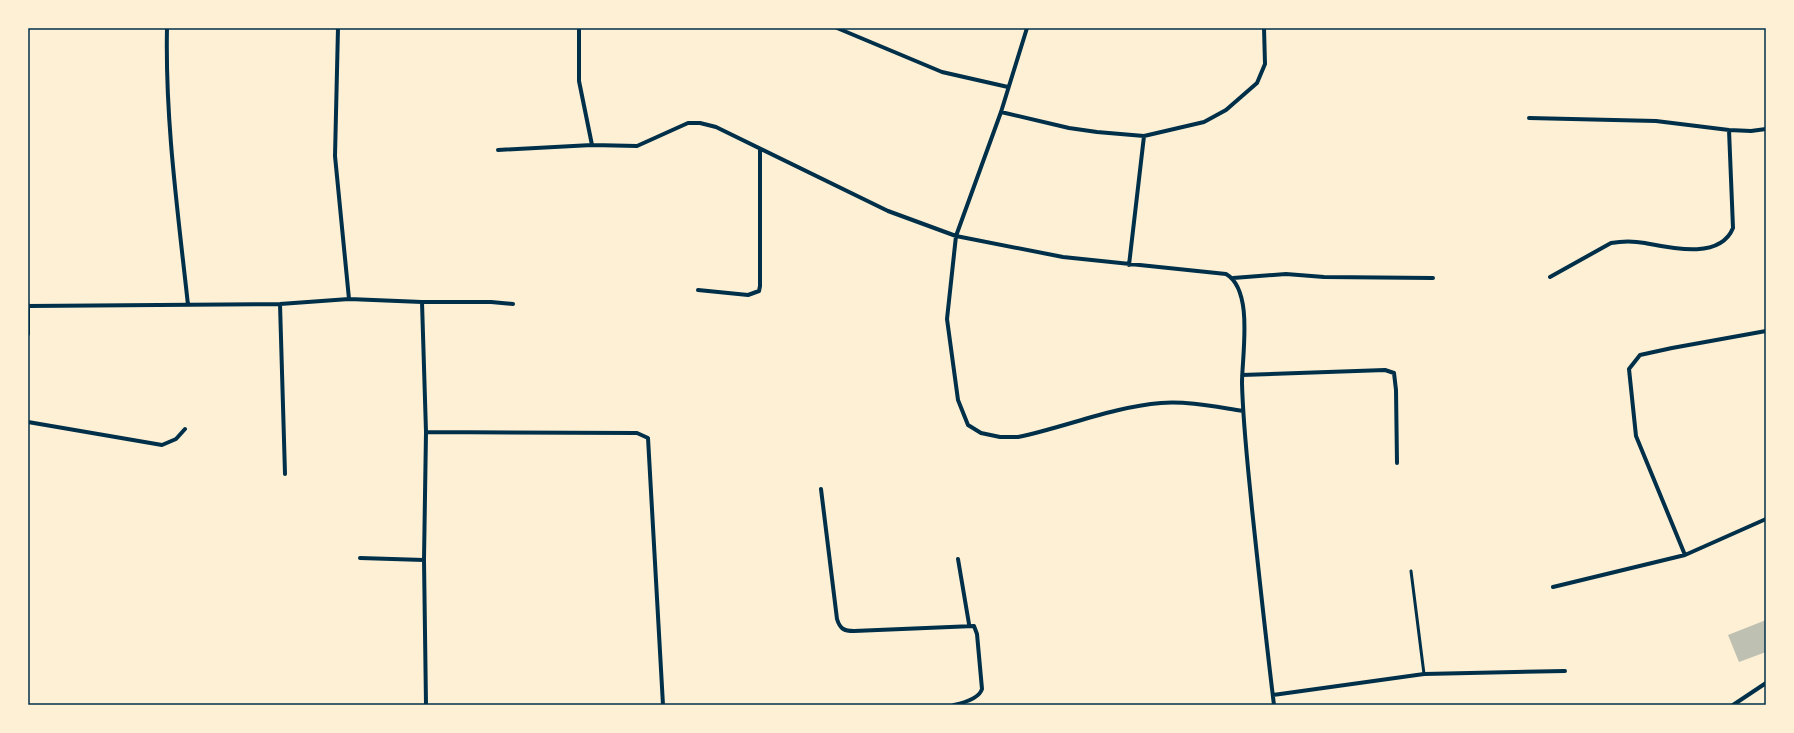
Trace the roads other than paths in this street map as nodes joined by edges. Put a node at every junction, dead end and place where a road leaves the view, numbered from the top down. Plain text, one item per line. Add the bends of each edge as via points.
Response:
1 (167, 28) edge
2 (338, 28) edge
3 (579, 28) edge
4 (837, 28) edge
5 (1027, 28) edge
6 (1264, 28) edge
7 (1008, 87) junction
8 (1001, 112) junction
9 (1529, 118) dead end
10 (1766, 129) edge
11 (1729, 130) junction
12 (1144, 136) junction
13 (592, 145) junction
14 (498, 150) dead end
15 (760, 150) junction
16 (956, 236) junction
17 (1129, 265) junction
18 (1550, 277) dead end
19 (1233, 278) junction
20 (1433, 278) dead end
21 (698, 290) dead end
22 (349, 299) junction
23 (422, 302) junction
24 (280, 304) junction
25 (513, 304) dead end
26 (28, 305) edge
27 (188, 305) junction
28 (1766, 331) edge
29 (28, 334) edge
30 (1242, 375) junction
31 (1243, 411) junction
32 (28, 422) edge
33 (185, 429) dead end
34 (426, 432) junction
35 (1397, 463) dead end
36 (285, 474) dead end
37 (821, 489) dead end
38 (1766, 520) edge
39 (1685, 555) junction
40 (360, 558) dead end
41 (958, 559) dead end
42 (424, 560) junction
43 (1411, 571) dead end
44 (1553, 587) dead end
45 (970, 624) junction
46 (1565, 671) dead end
47 (1424, 674) junction
48 (1766, 683) edge
49 (1272, 695) junction
50 (426, 705) edge
51 (663, 705) edge
52 (956, 705) edge
53 (1274, 705) edge
54 (1733, 705) edge

1 - 27 street via 166,66 172,151
2 - 22 street via 335,156
3 - 13 street via 579,80
4 - 7 street via 936,70
5 - 7 street
6 - 12 street via 1265,64 1257,82 1244,96 1204,122
7 - 8 street
8 - 12 street via 1069,128
8 - 16 street
9 - 11 street via 1656,121
10 - 11 street
11 - 18 street via 1733,228 1727,238 1706,249 1660,247 1629,242 1611,244
12 - 17 street
13 - 14 street
13 - 15 street via 637,146 688,123 700,123 716,127
15 - 16 street via 888,210
15 - 21 street via 759,291 748,295
16 - 17 street via 1063,257
16 - 31 street via 947,320 958,400 968,425 981,433 1018,437 1137,406 1162,403
17 - 19 street via 1226,274
19 - 20 street via 1286,274
19 - 30 street via 1241,299 1245,326
22 - 23 street
22 - 24 street
23 - 25 street
23 - 34 street
24 - 27 street
24 - 36 street
26 - 27 street
26 - 29 street
28 - 39 street via 1640,355 1629,369 1636,436
30 - 31 street
30 - 35 street via 1390,371 1394,374 1396,390
31 - 49 street
32 - 33 street via 162,445 176,439
34 - 42 street
34 - 51 street via 636,433 648,438
37 - 45 street via 840,627 845,631 854,631
38 - 39 street
39 - 44 street
40 - 42 street
41 - 45 street
42 - 50 street
43 - 47 lane
45 - 52 street via 976,630 982,689 974,698
46 - 47 street
47 - 49 street
48 - 54 street
49 - 53 street

